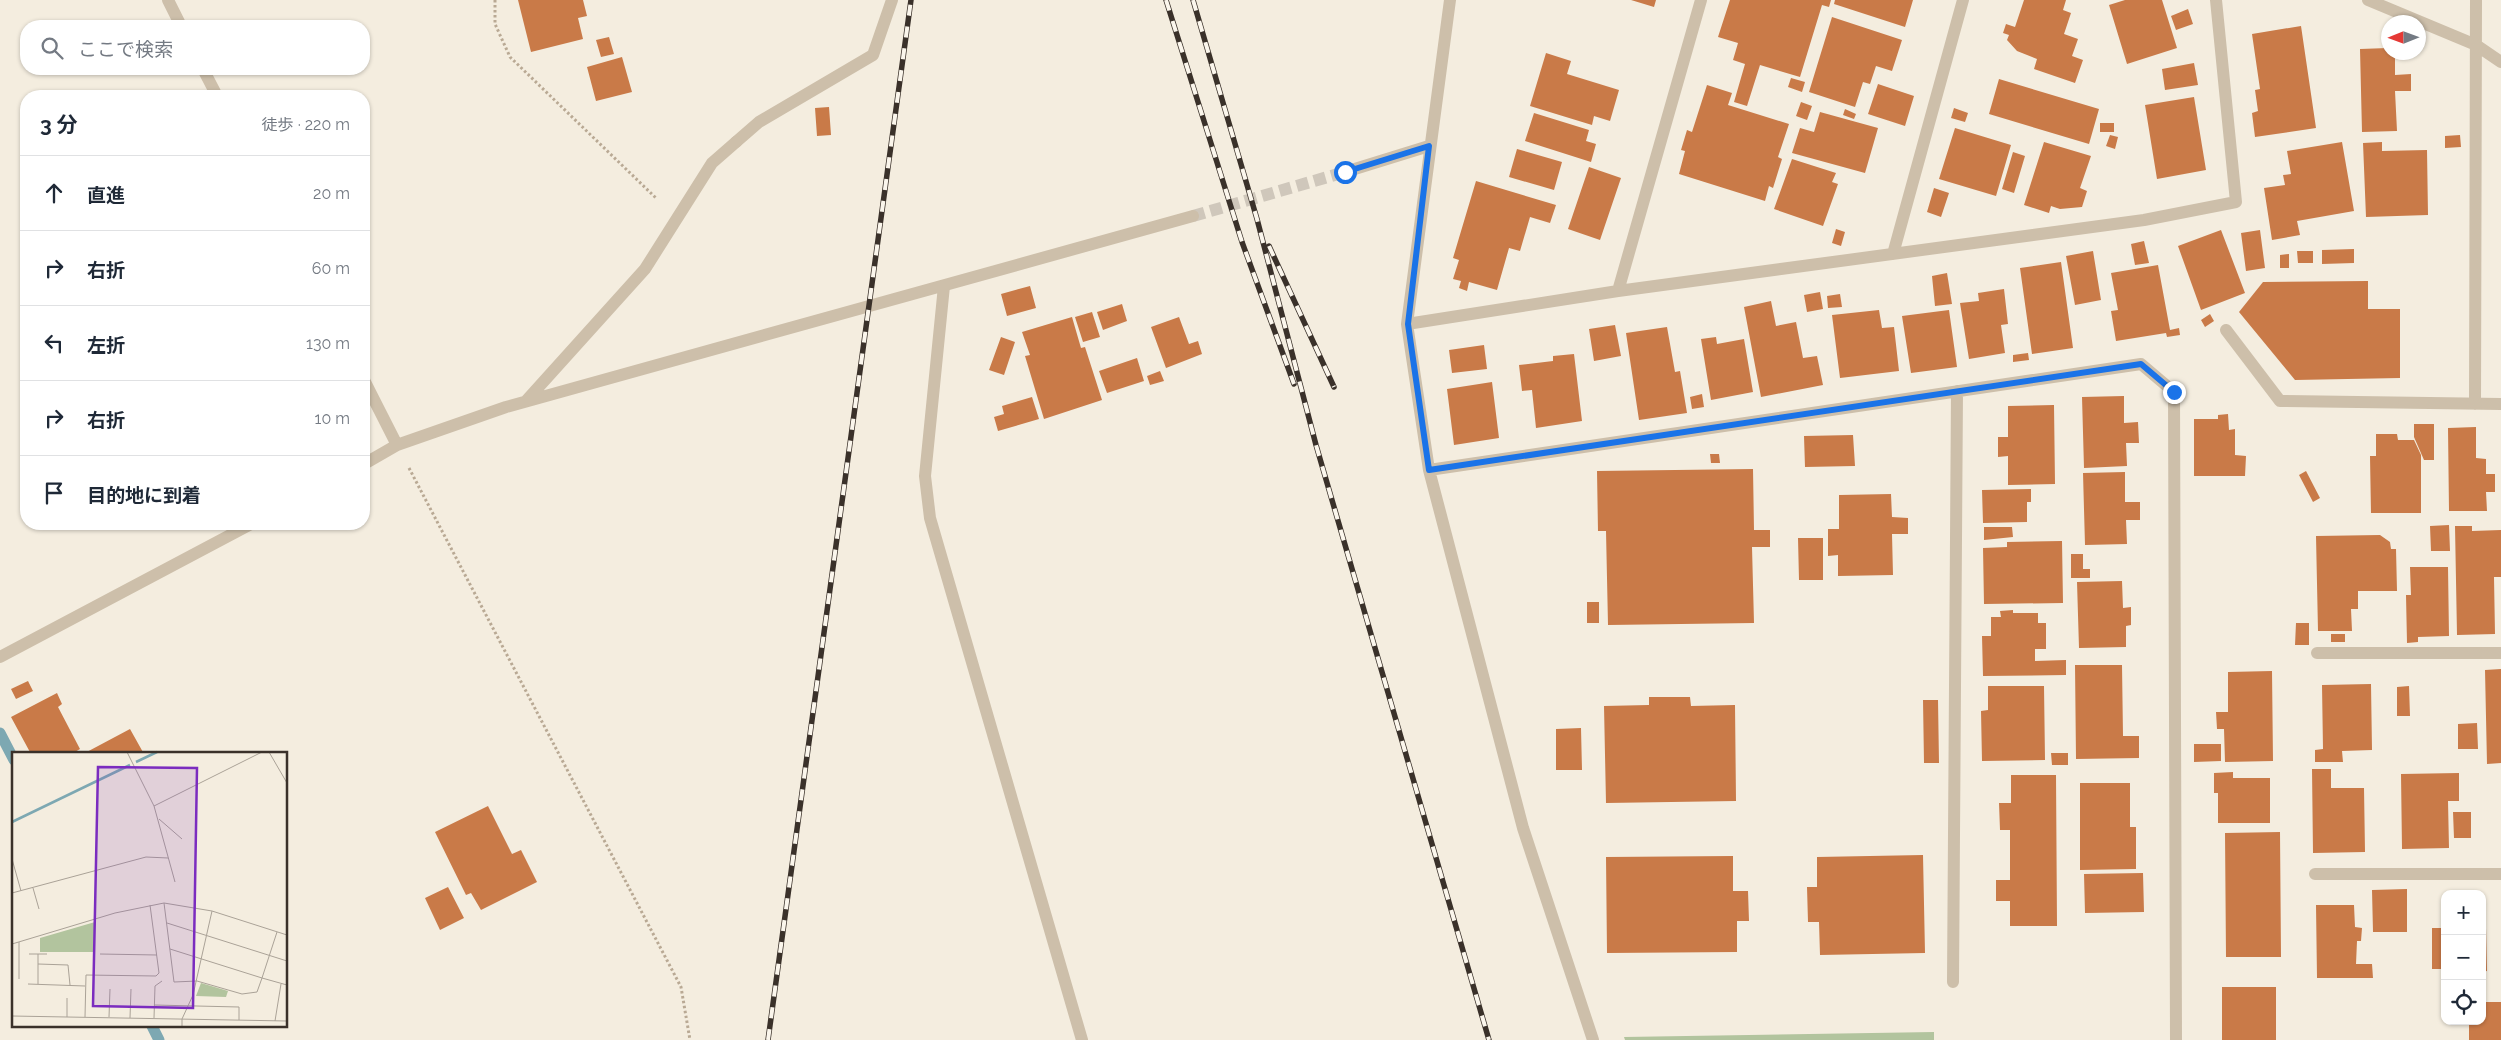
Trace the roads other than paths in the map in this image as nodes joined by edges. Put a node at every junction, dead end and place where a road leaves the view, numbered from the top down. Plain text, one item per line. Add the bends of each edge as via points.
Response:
1 (168, 0) edge
2 (892, 0) edge
3 (1450, 0) edge
4 (1701, 0) edge
5 (1963, 0) edge
6 (2216, 0) edge
7 (2368, 0) edge
8 (2476, 0) edge
9 (178, 20) edge
10 (2476, 45) junction
11 (2501, 62) edge
12 (206, 75) edge
13 (215, 90) edge
14 (1429, 146) junction
15 (1345, 172) tunnel mouth
16 (1193, 216) tunnel mouth
17 (1893, 254) junction
18 (944, 286) junction
19 (1618, 291) junction
20 (1408, 324) junction
21 (2226, 330) dead end
22 (1956, 391) junction
23 (370, 392) edge
24 (525, 402) junction
25 (2475, 404) junction
26 (2501, 404) edge
27 (397, 445) junction
28 (370, 461) edge
29 (1429, 470) junction
30 (240, 530) edge
31 (2317, 653) dead end
32 (2501, 653) edge
33 (0, 656) edge
34 (2315, 874) dead end
35 (2501, 874) edge
36 (1953, 982) dead end
37 (1082, 1040) edge
38 (1593, 1040) edge
39 (2176, 1040) edge

1 - 9 street
2 - 24 street via 873,55 759,122 712,163 645,269
3 - 14 street
4 - 19 street
5 - 17 street
6 - 17 street via 2236,202 2144,220
7 - 10 street
8 - 10 street
10 - 11 street
10 - 25 street
12 - 13 street
14 - 15 street
14 - 20 street
16 - 18 street
17 - 19 street
18 - 24 street
18 - 37 street via 925,476 930,518
19 - 20 street
20 - 29 street
21 - 25 street via 2280,401
22 - 29 street
22 - 36 street
22 - 39 street via 2141,364 2174,392
23 - 27 street
24 - 27 street
25 - 26 street
27 - 28 street
29 - 38 street via 1523,828
30 - 33 street
31 - 32 street
34 - 35 street

